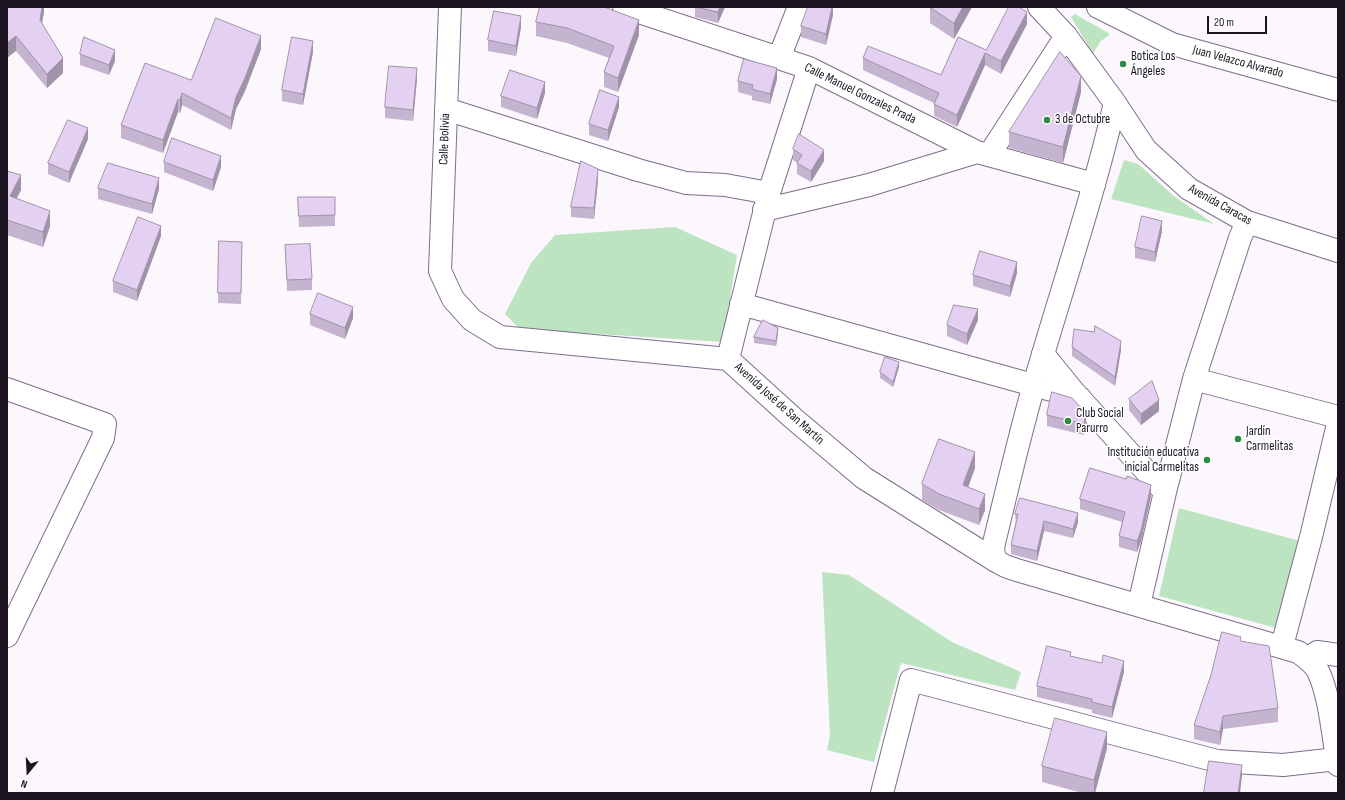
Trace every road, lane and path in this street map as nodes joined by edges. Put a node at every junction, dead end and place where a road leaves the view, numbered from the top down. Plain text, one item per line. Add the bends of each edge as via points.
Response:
1 (450, 7) edge
2 (624, 7) edge
3 (799, 7) edge
4 (1039, 7) edge
5 (1098, 7) edge
6 (1066, 36) junction
7 (779, 58) junction
8 (809, 68) junction
9 (1338, 90) edge
10 (1115, 103) junction
11 (446, 109) junction
12 (983, 153) junction
13 (1094, 184) junction
14 (766, 202) junction
15 (1247, 222) junction
16 (1338, 251) edge
17 (440, 271) joint
18 (741, 304) junction
19 (1043, 354) junction
20 (728, 359) junction
21 (1194, 379) junction
22 (1034, 386) junction
23 (7, 389) edge
24 (1080, 398) junction
25 (1338, 417) edge
26 (1338, 424) edge
27 (1165, 492) junction
28 (996, 561) junction
29 (1139, 605) junction
30 (7, 636) edge
31 (1282, 646) junction
32 (1338, 656) edge
33 (1309, 659) junction
34 (1338, 762) edge
35 (882, 793) edge

1 - 11 street, Calle Bolivia
2 - 7 street, Calle Manuel Gonzales Prada
3 - 7 street
4 - 6 street, Avenida Caracas
5 - 9 street, Juan Velazco Alvarado via 1172,44
6 - 10 street, Avenida Caracas
6 - 12 street
7 - 8 street, Calle Manuel Gonzales Prada
8 - 12 street, Calle Manuel Gonzales Prada
8 - 14 street
10 - 13 street
10 - 15 street, Avenida Caracas via 1146,150 1189,189
11 - 14 street via 638,170 686,183 726,185
11 - 17 street, Calle Bolivia
12 - 13 street, Calle Manuel Gonzales Prada
12 - 14 street via 869,185
13 - 19 street
14 - 18 street
15 - 16 street, Avenida Caracas
15 - 21 street
17 - 20 street, Avenida José de San Martín via 453,300 472,320 500,337
18 - 20 street
18 - 22 street
19 - 22 street
19 - 24 street
20 - 28 street, Avenida José de San Martín via 864,478
21 - 25 street
21 - 27 street
22 - 24 street
22 - 28 street via 992,552
23 - 30 street via 105,424 103,438
24 - 27 street
26 - 31 street
27 - 29 street
28 - 29 street, Avenida José de San Martín via 1006,567
29 - 31 street, Avenida José de San Martín
31 - 33 street, Avenida José de San Martín
32 - 33 street via 1317,652
33 - 34 street via 1317,670 1328,705
34 - 35 street via 1283,765 1217,761 911,680

